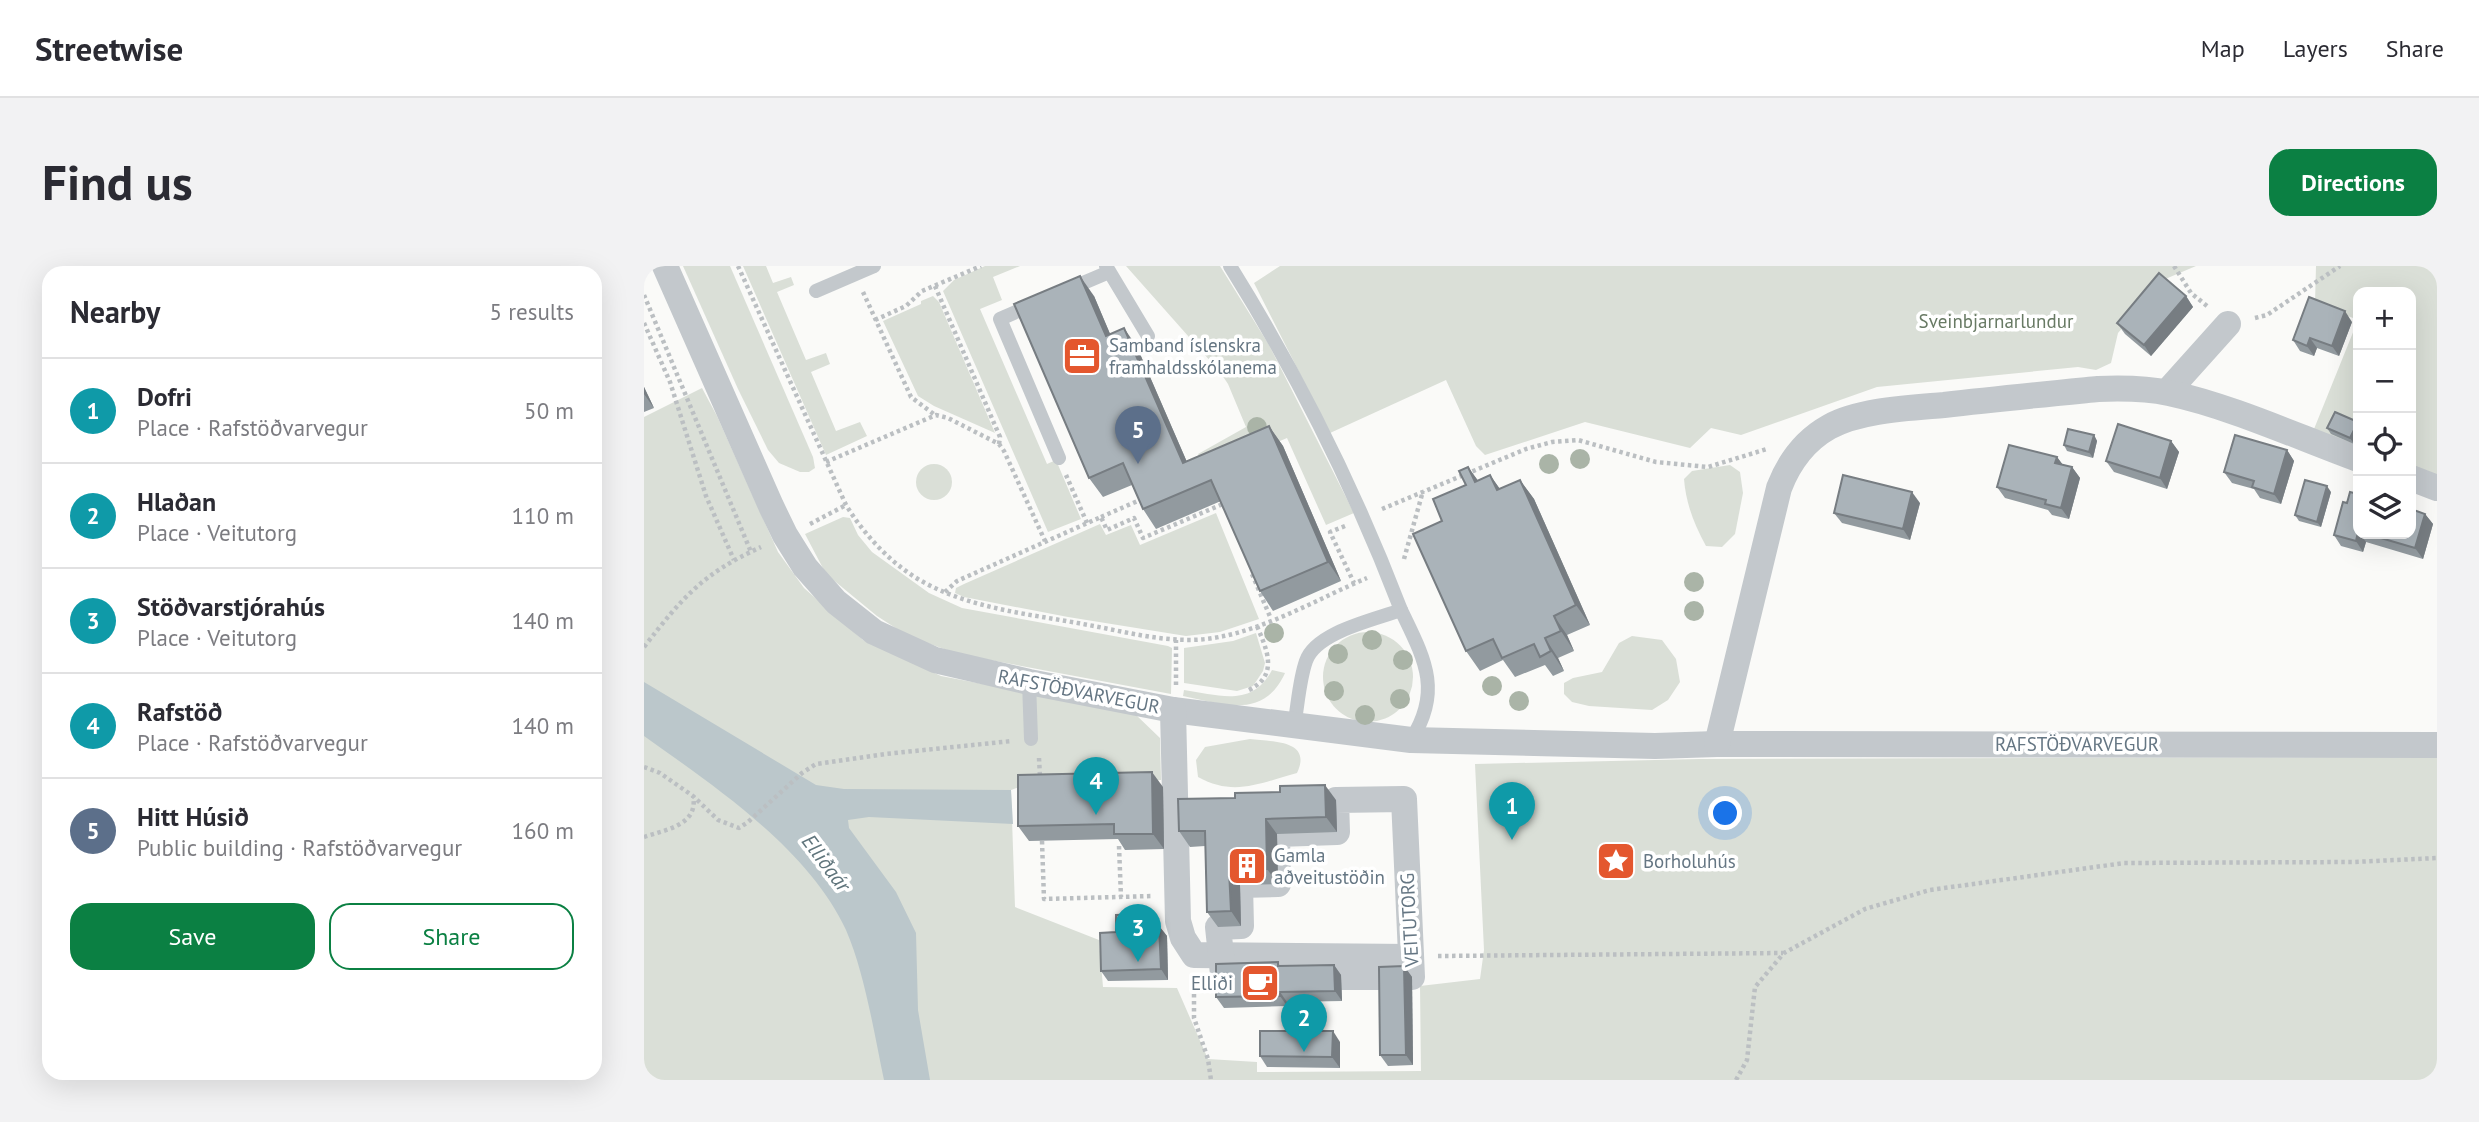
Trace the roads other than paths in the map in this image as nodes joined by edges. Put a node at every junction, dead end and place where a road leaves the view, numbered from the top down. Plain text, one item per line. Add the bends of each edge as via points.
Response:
1 (665, 266) edge
2 (873, 266) edge
3 (1230, 266) edge
4 (1108, 269) edge
5 (816, 290) dead end
6 (2228, 324) road end
7 (1148, 335) dead end
8 (2167, 392) junction
9 (2353, 457) edge
10 (1059, 458) road end
11 (2416, 480) edge
12 (2437, 488) edge
13 (1401, 610) junction
14 (1029, 682) junction
15 (1175, 698) junction
16 (1294, 726) junction
17 (1031, 739) road end
18 (1411, 740) junction
19 (1717, 744) junction
20 (2437, 745) edge
21 (1221, 955) junction

1 - 14 street, RAFSTÖÐVARVEGUR via 771,506 805,567 836,602 874,632 935,660
2 - 5 lane
3 - 13 lane via 1317,419 1364,517
4 - 7 lane
4 - 10 lane via 1000,319
6 - 8 street
8 - 9 street
8 - 19 street via 2098,389 1898,410 1849,419 1815,435 1793,459 1779,488
11 - 12 street
13 - 16 lane via 1326,637 1312,649 1303,671
13 - 18 lane via 1428,676 1426,710
14 - 15 street, RAFSTÖÐVARVEGUR
14 - 17 lane
15 - 16 street, RAFSTÖÐVARVEGUR
15 - 21 street via 1178,921 1194,954
16 - 18 street, RAFSTÖÐVARVEGUR
18 - 19 street, RAFSTÖÐVARVEGUR
19 - 20 street, RAFSTÖÐVARVEGUR
21 - 21 street, VEITUTORG via 1411,957 1404,799 1336,800 1336,832 1276,834 1278,884 1240,885 1241,926 1218,927

